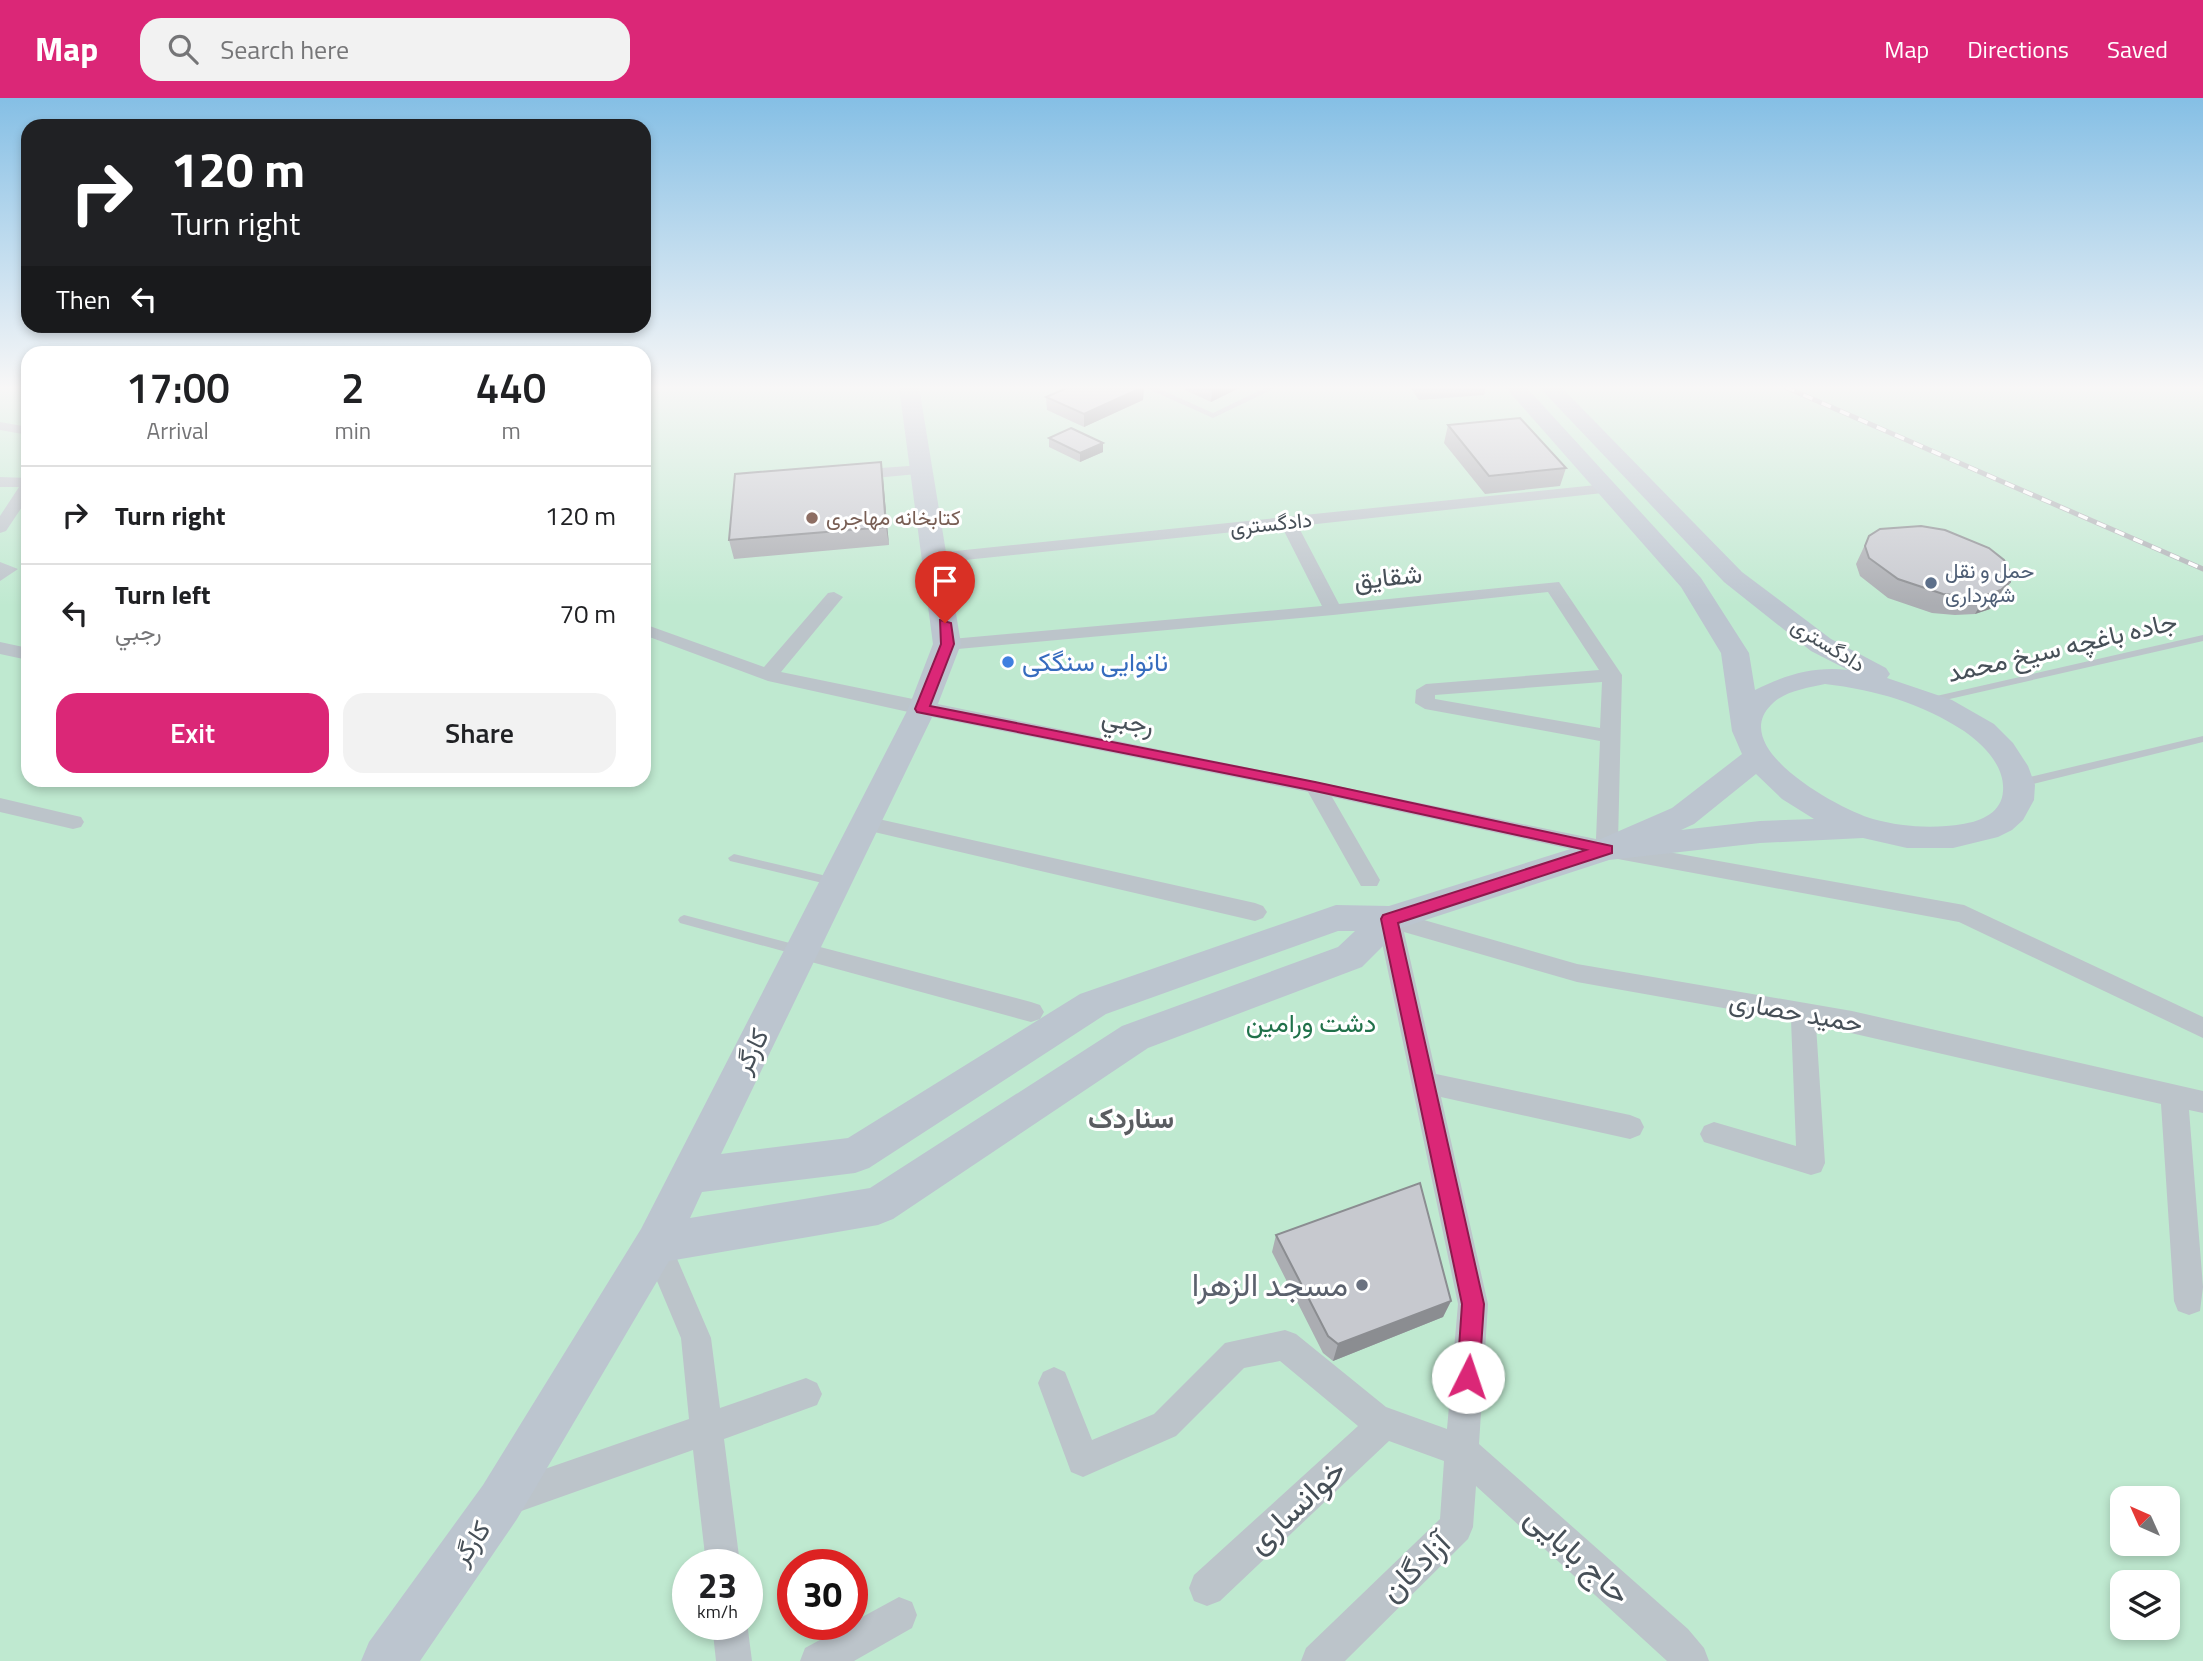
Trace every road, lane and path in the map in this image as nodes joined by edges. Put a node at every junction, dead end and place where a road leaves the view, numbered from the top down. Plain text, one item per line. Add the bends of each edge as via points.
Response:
1 (921, 460) edge
2 (1580, 460) edge
3 (1620, 460) edge
4 (923, 470) junction
5 (840, 476) edge
6 (0, 482) edge
7 (1606, 489) junction
8 (21, 490) edge
9 (21, 499) edge
10 (1287, 522) junction
11 (0, 528) edge
12 (936, 558) junction
13 (0, 566) edge
14 (0, 576) edge
15 (834, 597) dead end
16 (1334, 610) junction
17 (651, 632) edge
18 (2203, 638) edge
19 (947, 644) junction
20 (0, 648) edge
21 (21, 652) edge
22 (768, 675) junction
23 (1612, 675) junction
24 (1903, 688) junction
25 (1932, 700) junction
26 (922, 709) junction
27 (1610, 736) junction
28 (2203, 739) edge
29 (1752, 744) junction
30 (2021, 783) junction
31 (1315, 786) junction
32 (0, 804) edge
33 (73, 822) dead end
34 (865, 823) junction
35 (1868, 828) junction
36 (1607, 849) junction
37 (734, 859) dead end
38 (1369, 880) dead end
39 (836, 882) junction
40 (1255, 912) dead end
41 (1389, 919) junction
42 (684, 920) dead end
43 (801, 951) junction
44 (1031, 1012) dead end
45 (1803, 1013) junction
46 (2203, 1028) edge
47 (1426, 1083) junction
48 (2174, 1095) junction
49 (2203, 1102) edge
50 (1630, 1128) dead end
51 (1714, 1134) dead end
52 (689, 1176) junction
53 (656, 1243) junction
54 (2194, 1244) edge
55 (2189, 1301) dead end
56 (1054, 1382) dead end
57 (806, 1394) dead end
58 (1384, 1423) junction
59 (707, 1429) junction
60 (1462, 1451) junction
61 (500, 1502) junction
62 (721, 1549) edge
63 (1207, 1588) dead end
64 (899, 1615) dead end
65 (732, 1640) edge
66 (388, 1661) edge
67 (734, 1661) edge
68 (818, 1661) edge
69 (1319, 1661) edge
70 (1692, 1661) edge

1 - 4 main road, کارگر
2 - 7 main road
3 - 24 main road, دادگستری via 1733,577 1821,645
4 - 5 street
4 - 12 main road, کارگر
6 - 8 street
7 - 10 street, دادگستری
7 - 29 main road via 1692,583 1735,653
9 - 11 street
10 - 12 street, دادگستری
10 - 16 street
12 - 19 main road, کارگر
13 - 14 street via 9,569
15 - 22 street
16 - 19 street, شقايق
16 - 23 street, شقايق via 1553,586
17 - 22 street, رجبي
18 - 25 lane, جاده باغچه سیخ محمد
19 - 26 main road, کارگر
20 - 21 street
22 - 26 street, رجبي
23 - 27 street
23 - 27 street via 1426,690 1425,703
24 - 25 main road
24 - 29 main road via 1825,676 1792,681 1767,691 1751,708
25 - 30 main road via 1981,728 2007,755
26 - 31 street, رجبي
26 - 34 main road, کارگر
27 - 36 street
28 - 30 lane
29 - 35 main road via 1783,785 1812,804
29 - 36 main road via 1683,816
30 - 35 main road via 2016,807 1997,827 1962,838 1917,838
31 - 36 street, رجبي
31 - 38 street
32 - 33 street
34 - 39 main road, کارگر
34 - 40 street
35 - 36 main road via 1760,832
36 - 41 main road
36 - 46 street via 1964,914
37 - 39 lane
39 - 43 main road, کارگر
41 - 45 street, حمید حصاری via 1577,972
41 - 47 street
41 - 52 main road via 1336,918 1093,1004 855,1155
41 - 53 main road via 1350,957 1135,1037 878,1206
42 - 43 lane
43 - 44 street
43 - 52 main road, کارگر
45 - 48 street, حمید حصاری
45 - 51 street via 1811,1163
47 - 50 street
47 - 60 street via 1473,1304
48 - 49 street, حمید حصاری
48 - 54 street
52 - 53 main road, کارگر
53 - 59 street via 696,1338
53 - 61 main road, کارگر
54 - 55 street
56 - 58 street via 1083,1460 1166,1425 1236,1354 1285,1345
57 - 59 street
58 - 60 street
58 - 63 street, خوانساری
59 - 61 street
59 - 62 street
60 - 69 street, آزادگان via 1457,1527
60 - 70 street, حاج بابایی
61 - 66 main road, کارگر
64 - 68 street
65 - 67 street

